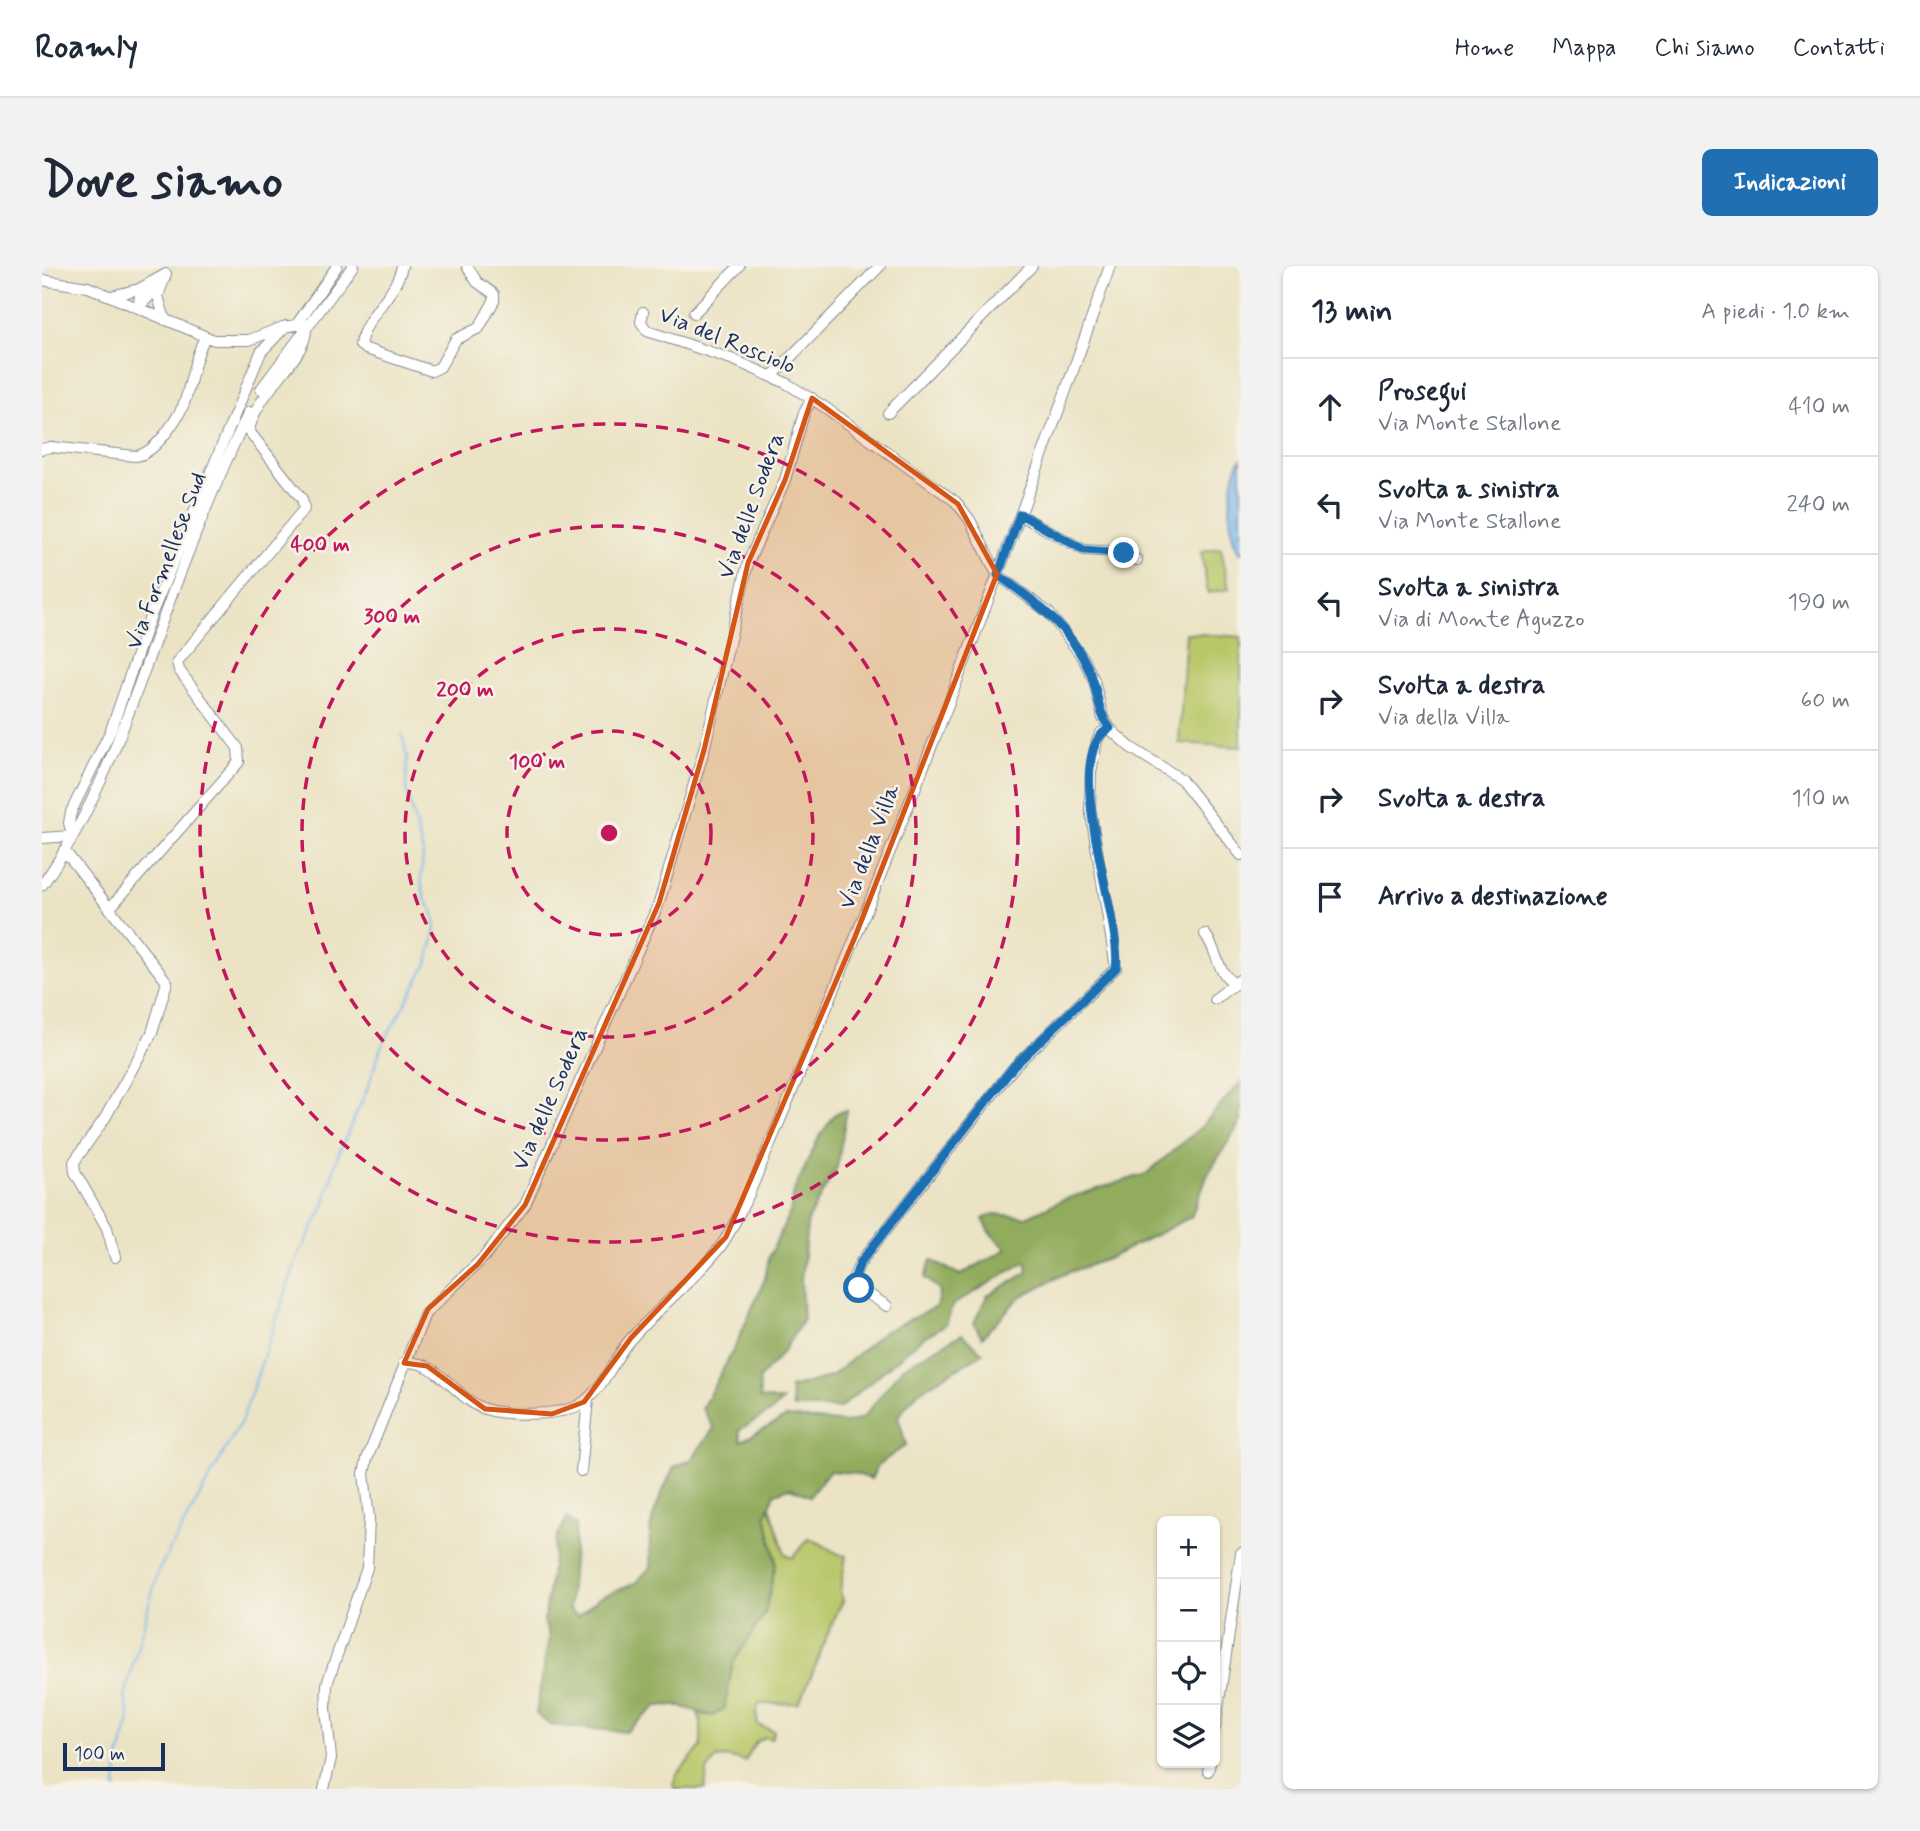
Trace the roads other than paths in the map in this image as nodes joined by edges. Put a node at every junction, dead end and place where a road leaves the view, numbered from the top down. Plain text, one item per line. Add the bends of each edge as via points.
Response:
1 (337, 266) edge
2 (353, 266) edge
3 (402, 266) edge
4 (467, 266) edge
5 (739, 266) edge
6 (880, 266) edge
7 (1031, 266) edge
8 (1110, 266) edge
9 (169, 270) edge
10 (42, 280) edge
11 (156, 284) junction
12 (110, 296) junction
13 (138, 308) junction
14 (643, 312) dead end
15 (694, 313) dead end
16 (165, 320) junction
17 (300, 326) junction
18 (205, 337) junction
19 (772, 376) junction
20 (812, 398) junction
21 (888, 413) dead end
22 (42, 449) edge
23 (1020, 514) junction
24 (1137, 560) dead end
25 (998, 575) junction
26 (1110, 728) junction
27 (72, 836) junction
28 (42, 838) edge
29 (64, 850) junction
30 (1241, 855) edge
31 (42, 885) edge
32 (110, 908) junction
33 (1205, 934) dead end
34 (1238, 981) edge
35 (1215, 999) dead end
36 (115, 1257) dead end
37 (887, 1306) dead end
38 (404, 1363) junction
39 (588, 1399) junction
40 (581, 1471) dead end
41 (1241, 1553) edge
42 (1218, 1705) edge
43 (324, 1789) edge

1 - 17 street
2 - 17 street, Via Formellese Sud
3 - 4 street via 396,287 360,345 432,371 440,367 458,338 480,328 494,301 494,293 475,280
5 - 15 street
6 - 19 street
7 - 21 street
8 - 23 street, Via della Villa
9 - 11 street
10 - 12 street via 76,284
11 - 12 street
11 - 13 street via 140,296
11 - 16 street
12 - 13 street
13 - 16 street
14 - 19 street, Via del Rosciolo via 640,322 647,331
16 - 18 street
17 - 18 street via 249,340
17 - 27 street, Via Formellese Sud via 242,426 165,612 128,720
17 - 27 street via 263,349 149,621 111,730 71,812
17 - 32 street via 304,344 264,395 249,429 303,500 304,509 177,662 238,749 239,762
18 - 22 street via 181,409 146,454
19 - 20 street, Via del Rosciolo
20 - 25 street, Via del Rosciolo via 958,505
20 - 38 street, Via delle Sodera via 785,480 750,557 704,750 659,903 526,1205 484,1258 428,1309
23 - 24 street via 1084,550 1119,552
23 - 25 street, Via della Villa
25 - 26 street via 1058,623 1089,669
25 - 39 street, Via della Villa via 749,1194 718,1249 631,1338
26 - 30 street via 1130,747 1184,782
26 - 37 street via 1097,741 1090,796 1116,968 1014,1066 860,1263 856,1284
27 - 28 street
27 - 29 street, Via Formellese Sud
29 - 31 street, Via Formellese Sud
29 - 32 street
32 - 36 street via 168,985 152,1033 102,1123 74,1162 75,1172 107,1228
33 - 34 street via 1222,973
34 - 35 street
38 - 39 street via 423,1364 489,1410 552,1414
38 - 43 street, Via delle Sodera via 365,1469 367,1569 327,1684 331,1758
39 - 40 street, Via della Villa
41 - 42 street

